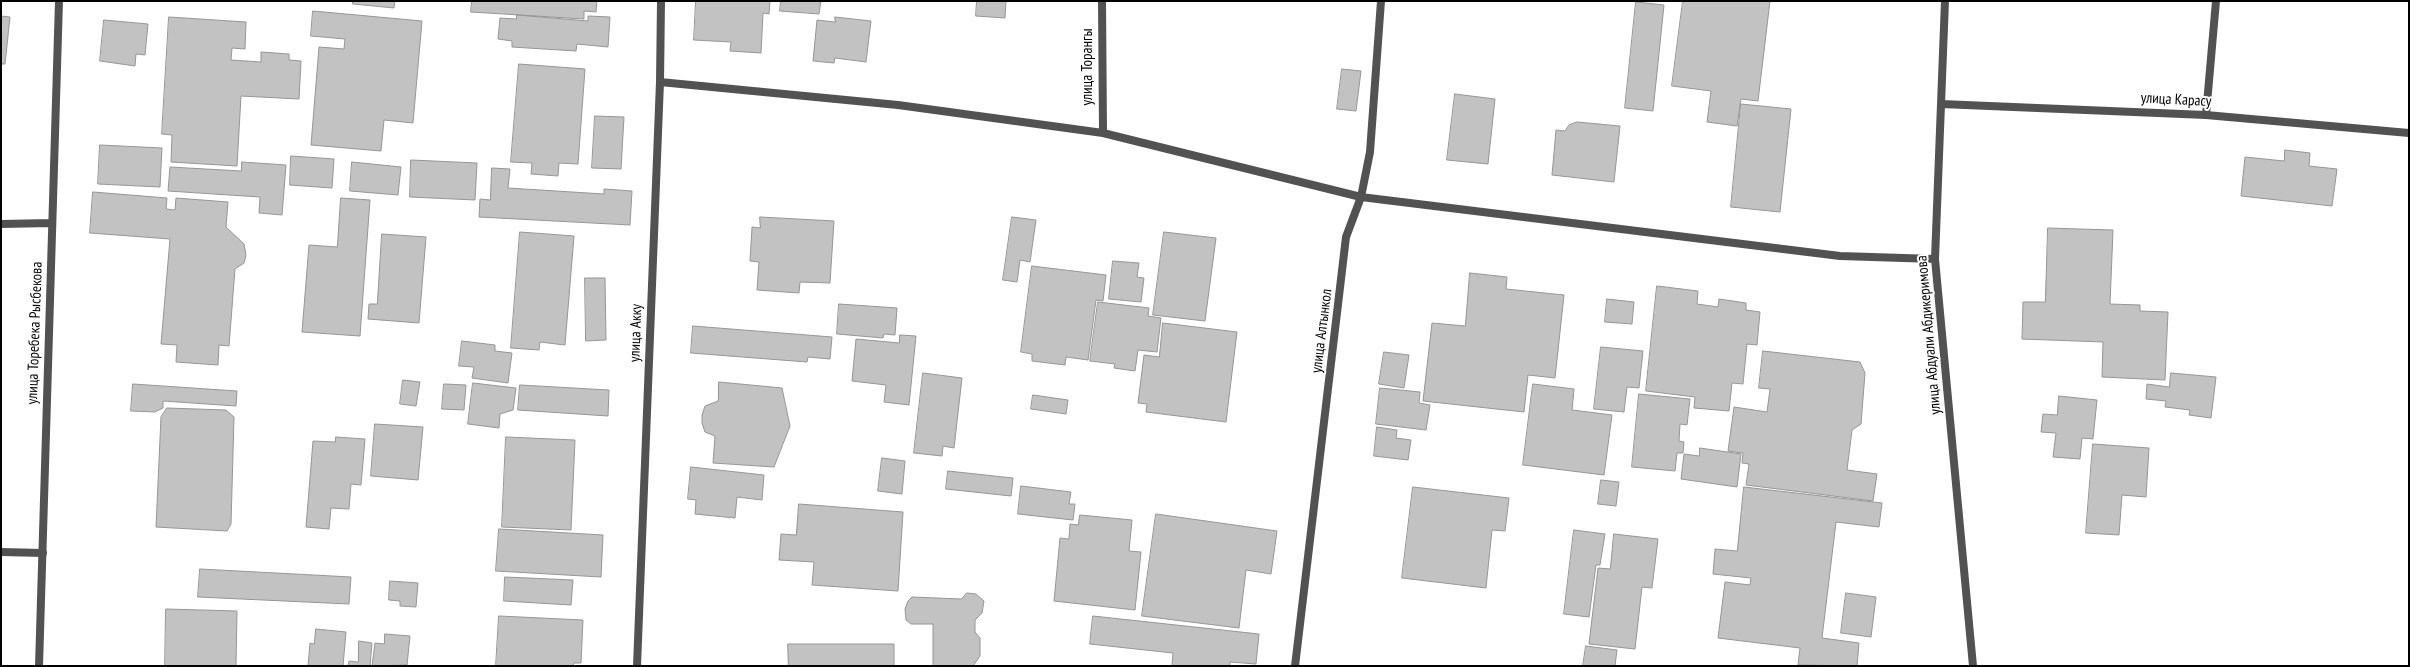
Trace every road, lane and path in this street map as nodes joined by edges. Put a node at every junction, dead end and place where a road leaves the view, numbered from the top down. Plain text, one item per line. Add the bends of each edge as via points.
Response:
1 (59, 1) edge
2 (661, 1) edge
3 (1102, 1) edge
4 (1381, 1) edge
5 (1945, 1) edge
6 (2216, 1) edge
7 (660, 82) junction
8 (1941, 104) junction
9 (2206, 115) junction
10 (1103, 133) junction
11 (2409, 133) edge
12 (1361, 197) junction
13 (52, 223) junction
14 (1, 224) edge
15 (1934, 259) junction
16 (1, 552) edge
17 (43, 553) junction
18 (39, 666) edge
19 (637, 666) edge
20 (1295, 666) edge
21 (1973, 666) edge

1 - 13 street, улица Торебека Рысбекова
2 - 7 street, улица Акку
3 - 10 street, улица Торангы
4 - 12 street, улица Алтынкол via 1370,152
5 - 8 street, улица Абдуали Абдикеримова
6 - 9 street
7 - 10 street via 898,105
7 - 19 street, улица Акку
8 - 9 street, улица Карасу
8 - 15 street, улица Абдуали Абдикеримова
9 - 11 street, улица Карасу
10 - 12 street
12 - 15 street via 1840,256
12 - 20 street, улица Алтынкол via 1346,237
13 - 14 street
13 - 17 street, улица Торебека Рысбекова
15 - 21 street, улица Абдуали Абдикеримова
16 - 17 street
17 - 18 street, улица Торебека Рысбекова

